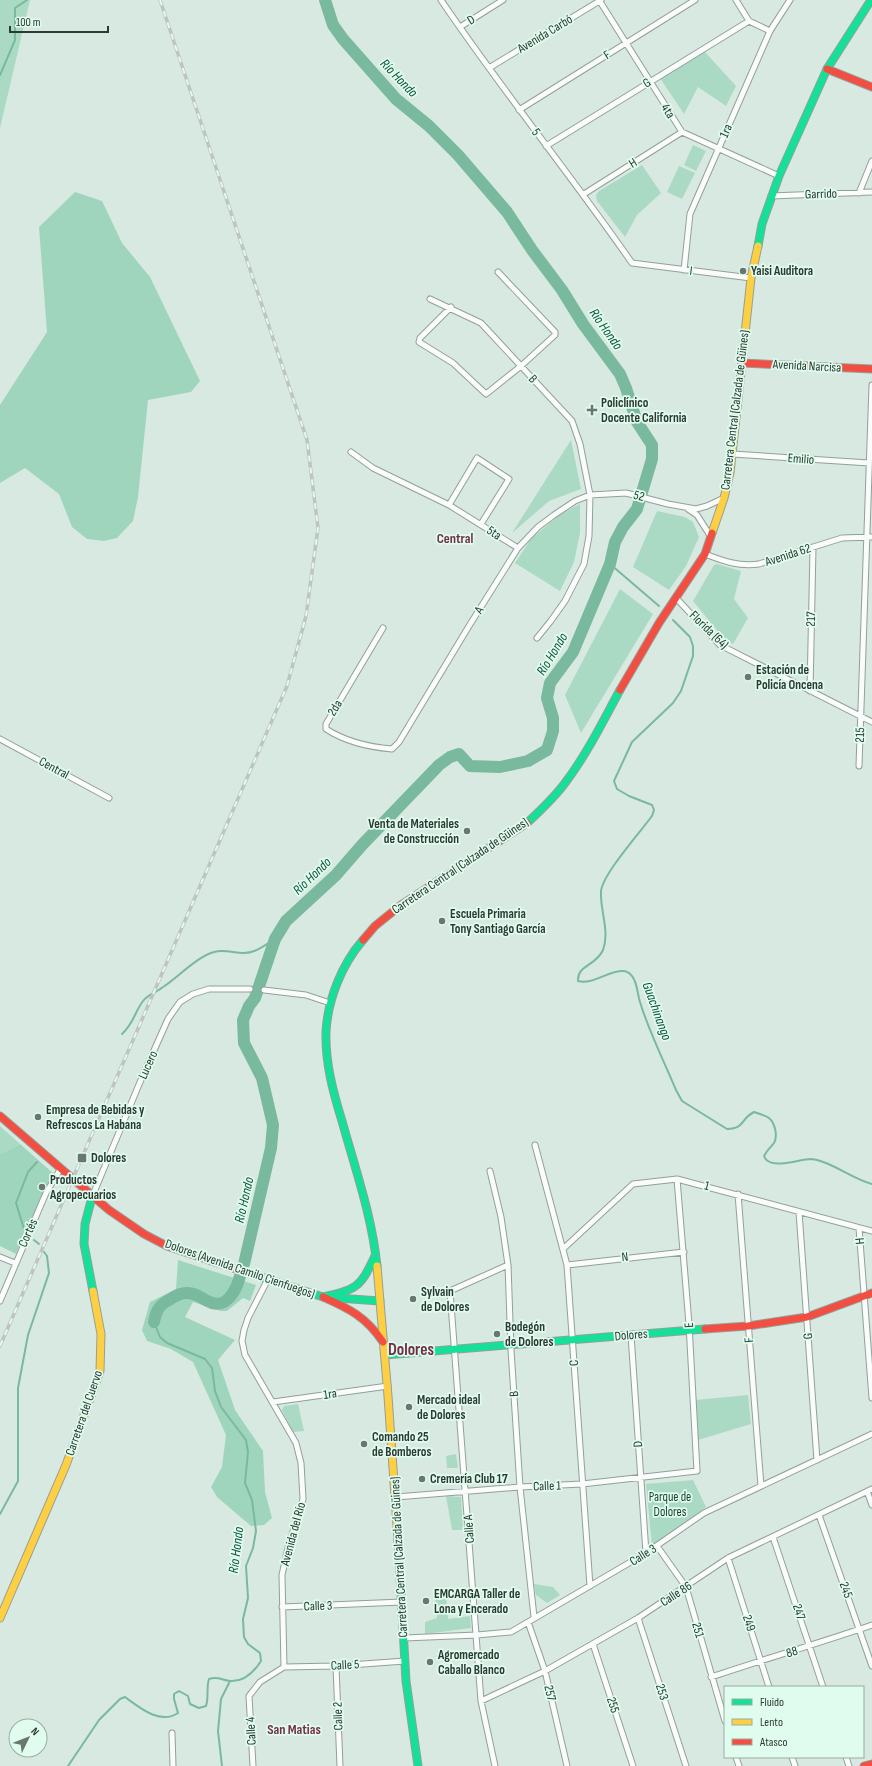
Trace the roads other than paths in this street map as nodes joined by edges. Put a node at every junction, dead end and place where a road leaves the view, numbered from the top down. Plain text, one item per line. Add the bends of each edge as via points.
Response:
1 (442, 0) edge
2 (503, 0) edge
3 (600, 0) edge
4 (695, 0) edge
5 (736, 0) edge
6 (790, 0) edge
7 (871, 0) edge
8 (749, 20) junction
9 (460, 27) junction
10 (770, 31) junction
11 (626, 43) junction
12 (489, 68) junction
13 (827, 69) junction
14 (650, 82) junction
15 (872, 87) edge
16 (519, 110) junction
17 (682, 132) junction
18 (546, 146) junction
19 (718, 149) junction
20 (872, 162) edge
21 (779, 176) junction
22 (872, 192) edge
23 (859, 193) junction
24 (584, 194) junction
25 (771, 196) junction
26 (632, 263) joint
27 (684, 270) junction
28 (498, 272) dead end
29 (750, 278) junction
30 (430, 299) dead end
31 (451, 307) junction
32 (742, 363) junction
33 (521, 366) junction
34 (872, 369) edge
35 (872, 385) edge
36 (352, 452) dead end
37 (732, 454) junction
38 (869, 463) junction
39 (590, 495) junction
40 (724, 498) junction
41 (449, 505) junction
42 (686, 508) junction
43 (481, 524) junction
44 (869, 537) edge
45 (711, 538) junction
46 (813, 547) junction
47 (518, 548) junction
48 (705, 554) junction
49 (675, 602) junction
50 (383, 628) dead end
51 (537, 638) dead end
52 (810, 691) junction
53 (861, 717) junction
54 (872, 722) edge
55 (0, 738) edge
56 (392, 749) joint
57 (859, 766) dead end
58 (109, 798) dead end
59 (250, 989) dead end
60 (264, 990) dead end
61 (330, 1003) junction
62 (0, 1116) edge
63 (535, 1145) dead end
64 (61, 1168) junction
65 (490, 1171) dead end
66 (677, 1179) junction
67 (738, 1194) junction
68 (92, 1197) junction
69 (799, 1212) junction
70 (858, 1228) junction
71 (872, 1231) edge
72 (563, 1249) junction
73 (684, 1252) junction
74 (376, 1256) junction
75 (0, 1257) edge
76 (15, 1263) junction
77 (508, 1265) junction
78 (567, 1265) junction
79 (268, 1279) junction
80 (872, 1293) edge
81 (323, 1297) junction
82 (864, 1297) junction
83 (380, 1300) junction
84 (0, 1301) edge
85 (807, 1317) junction
86 (748, 1326) junction
87 (689, 1330) junction
88 (631, 1335) junction
89 (573, 1340) junction
90 (384, 1343) junction
91 (511, 1344) junction
92 (455, 1349) junction
93 (385, 1355) junction
94 (388, 1386) junction
95 (872, 1398) edge
96 (272, 1402) junction
97 (872, 1434) edge
98 (817, 1460) junction
99 (697, 1471) joint
100 (641, 1478) junction
101 (582, 1484) junction
102 (761, 1486) junction
103 (520, 1487) junction
104 (870, 1490) edge
105 (466, 1492) junction
106 (396, 1498) junction
107 (872, 1505) edge
108 (819, 1515) junction
109 (773, 1537) junction
110 (657, 1546) junction
111 (646, 1553) junction
112 (728, 1558) junction
113 (590, 1586) junction
114 (686, 1587) junction
115 (402, 1602) junction
116 (282, 1607) junction
117 (534, 1617) junction
118 (0, 1618) edge
119 (638, 1618) junction
120 (528, 1622) junction
121 (872, 1625) edge
122 (860, 1629) junction
123 (477, 1635) junction
124 (404, 1638) junction
125 (593, 1644) junction
126 (810, 1646) junction
127 (760, 1660) junction
128 (405, 1661) junction
129 (336, 1666) junction
130 (872, 1666) edge
131 (284, 1667) junction
132 (545, 1671) junction
133 (712, 1677) junction
134 (769, 1686) edge
135 (823, 1686) edge
136 (481, 1701) junction
137 (724, 1718) edge
138 (172, 1732) dead end
139 (872, 1764) edge
140 (173, 1766) edge
141 (253, 1766) edge
142 (340, 1766) edge
143 (418, 1766) edge
144 (495, 1766) edge
145 (567, 1766) edge
146 (632, 1766) edge
147 (686, 1766) edge
148 (864, 1766) edge

1 - 9 street, 5
2 - 9 street, D
3 - 11 street, 4ta
3 - 12 street, Avenida Carbó
4 - 11 street, F
5 - 8 street
6 - 10 street, 1ra
7 - 13 main road, Carretera Central (Calzada de Güines)
8 - 10 street
8 - 14 street, G
9 - 12 street, 5
10 - 19 street, 1ra
11 - 14 street, 4ta
11 - 16 street, F
12 - 16 street, 5
13 - 15 main road
13 - 21 main road, Carretera Central (Calzada de Güines)
14 - 17 street, 4ta
14 - 18 street, G
16 - 18 street, 5
17 - 19 street, 4ta
17 - 24 street, H
18 - 24 street, 5
19 - 21 street, 4ta
19 - 27 street, 1ra via 690,214
20 - 23 street
21 - 25 main road, Carretera Central (Calzada de Güines)
22 - 23 street, Garrido
23 - 25 street, Garrido
24 - 26 street, 5
25 - 29 main road, Carretera Central (Calzada de Güines)
26 - 27 street, I
27 - 29 street, I
28 - 33 street via 555,332 554,337
29 - 32 main road, Carretera Central (Calzada de Güines)
30 - 31 street, B
31 - 33 street, B via 481,323
31 - 33 street via 420,338 420,342 453,364 486,394
32 - 34 main road, Avenida Narcisa
32 - 37 main road, Carretera Central (Calzada de Güines)
33 - 39 street, B via 572,421 580,444
35 - 38 street
36 - 41 street, 5ta via 373,468
37 - 38 street, Emilio
37 - 40 main road, Carretera Central (Calzada de Güines)
38 - 44 street
39 - 42 street, 52 via 626,493
39 - 47 street, A via 575,501 554,515
39 - 51 street, B via 590,536 584,564 565,601
40 - 42 street, 52 via 696,509
40 - 45 main road, Carretera Central (Calzada de Güines)
41 - 43 street, 5ta
41 - 43 street via 477,458 509,479
42 - 45 street, 52 via 697,515
43 - 47 street, 5ta
44 - 46 street, Avenida 62 via 842,538
44 - 53 street, 215
45 - 48 main road, Carretera Central (Calzada de Güines)
46 - 48 street, Avenida 62 via 746,566
46 - 52 street, 217
47 - 56 street, A via 399,742
48 - 49 main road, Carretera Central (Calzada de Güines)
49 - 52 street, Florida (64) via 720,646
49 - 61 main road, Carretera Central (Calzada de Güines) via 659,623 589,746 561,788 527,823 401,905 375,926 350,958
50 - 56 street, 2da via 326,724 326,729 354,743
52 - 53 street, Florida (64)
53 - 54 street, Florida (64)
53 - 57 street, 215
55 - 58 street, Central
59 - 68 street, Lucero via 209,989 180,1002 168,1019
60 - 61 street via 306,995
61 - 74 main road, Carretera Central (Calzada de Güines) via 326,1032 332,1087 369,1218
62 - 64 main road, Dolores (Avenida Camilo Cienfuegos)
63 - 72 street, C
64 - 68 main road, Dolores (Avenida Camilo Cienfuegos)
64 - 76 street, Cortés via 46,1194
65 - 77 street, B
66 - 67 street, 1
66 - 72 street, 1 via 633,1184
66 - 73 street, E
67 - 69 street, 1
67 - 86 street, F
68 - 79 main road, Dolores (Avenida Camilo Cienfuegos) via 123,1221 167,1246
68 - 118 main road, Carretera del Cuervo via 84,1225 84,1251 101,1337 100,1371 66,1465
69 - 70 street, 1
69 - 85 street, G
70 - 71 street, 1
70 - 82 street, H
72 - 78 street, C
73 - 78 street, N
73 - 87 street, E
74 - 81 main road via 360,1286
74 - 83 main road, Carretera Central (Calzada de Güines)
75 - 76 street
76 - 84 street, Cortés
77 - 91 street, B
77 - 92 street, Calle A via 450,1291
78 - 89 street, C
79 - 81 main road, Dolores (Avenida Camilo Cienfuegos)
79 - 96 street, Avenida del Río via 248,1318 242,1341 245,1355
80 - 82 main road, Dolores
81 - 83 main road, Dolores (Avenida Camilo Cienfuegos)
81 - 90 main road via 361,1315
82 - 85 main road, Dolores
82 - 95 street, H
83 - 90 main road, Carretera Central (Calzada de Güines)
85 - 86 main road, Dolores
85 - 98 street, G
86 - 87 main road, Dolores
86 - 102 street, F
87 - 88 main road, Dolores
87 - 99 street, E
88 - 89 main road, Dolores
88 - 100 street, D
89 - 91 main road, Dolores
89 - 101 street, C
90 - 93 main road, Carretera Central (Calzada de Güines)
91 - 92 main road, Dolores
91 - 103 street, B
92 - 93 main road, Dolores
92 - 105 street, Calle A
93 - 94 main road, Carretera Central (Calzada de Güines)
94 - 96 street, 1ra
94 - 106 main road, Carretera Central (Calzada de Güines)
96 - 116 street, Avenida del Río via 296,1443 303,1481 303,1499 282,1575
97 - 98 street, Calle 3
98 - 102 street, Calle 3
99 - 100 street, Calle 1
100 - 101 street, Calle 1
100 - 111 street, D
101 - 103 street, Calle 1
101 - 113 street, C
102 - 110 street, Calle 3 via 704,1513
103 - 105 street, Calle 1
103 - 117 street, B
104 - 107 street
104 - 108 street, Calle 86
105 - 106 street, Calle 1
105 - 123 street, Calle A
106 - 115 main road, Carretera Central (Calzada de Güines)
108 - 109 street, Calle 86
108 - 122 street, 245
109 - 112 street, Calle 86
109 - 126 street, 247
110 - 111 street, Calle 3
110 - 114 street, 251
111 - 113 street, Calle 3
112 - 114 street, Calle 86
112 - 127 street, 249
113 - 117 street, Calle 3
114 - 119 street, Calle 86
114 - 133 street, 251
115 - 116 street, Calle 3
115 - 124 main road, Carretera Central (Calzada de Güines)
116 - 131 street, Avenida del Río
117 - 120 street, Calle 3
119 - 125 street, Calle 86
119 - 147 street, 253
120 - 123 street, Calle 3 via 511,1632
120 - 132 street, 257
121 - 122 street, 88
122 - 126 street, 88
122 - 130 street, 245
123 - 124 street, Calle 3
123 - 136 street, Calle A
124 - 128 main road, Carretera Central (Calzada de Güines)
125 - 132 street, Calle 86
125 - 146 street, 255
126 - 127 street, 88
126 - 135 street, 247
127 - 133 street, 88
127 - 134 street, 249
128 - 129 street, Calle 5
128 - 143 main road, Carretera Central (Calzada de Güines) via 411,1732
129 - 131 street, Calle 5
129 - 142 street, Calle 2
131 - 141 street, Calle 4 via 260,1682 249,1696
132 - 136 street, Calle 86
132 - 145 street, 257
133 - 137 street, 251
136 - 144 street, Calle A
138 - 140 street
139 - 148 main road

